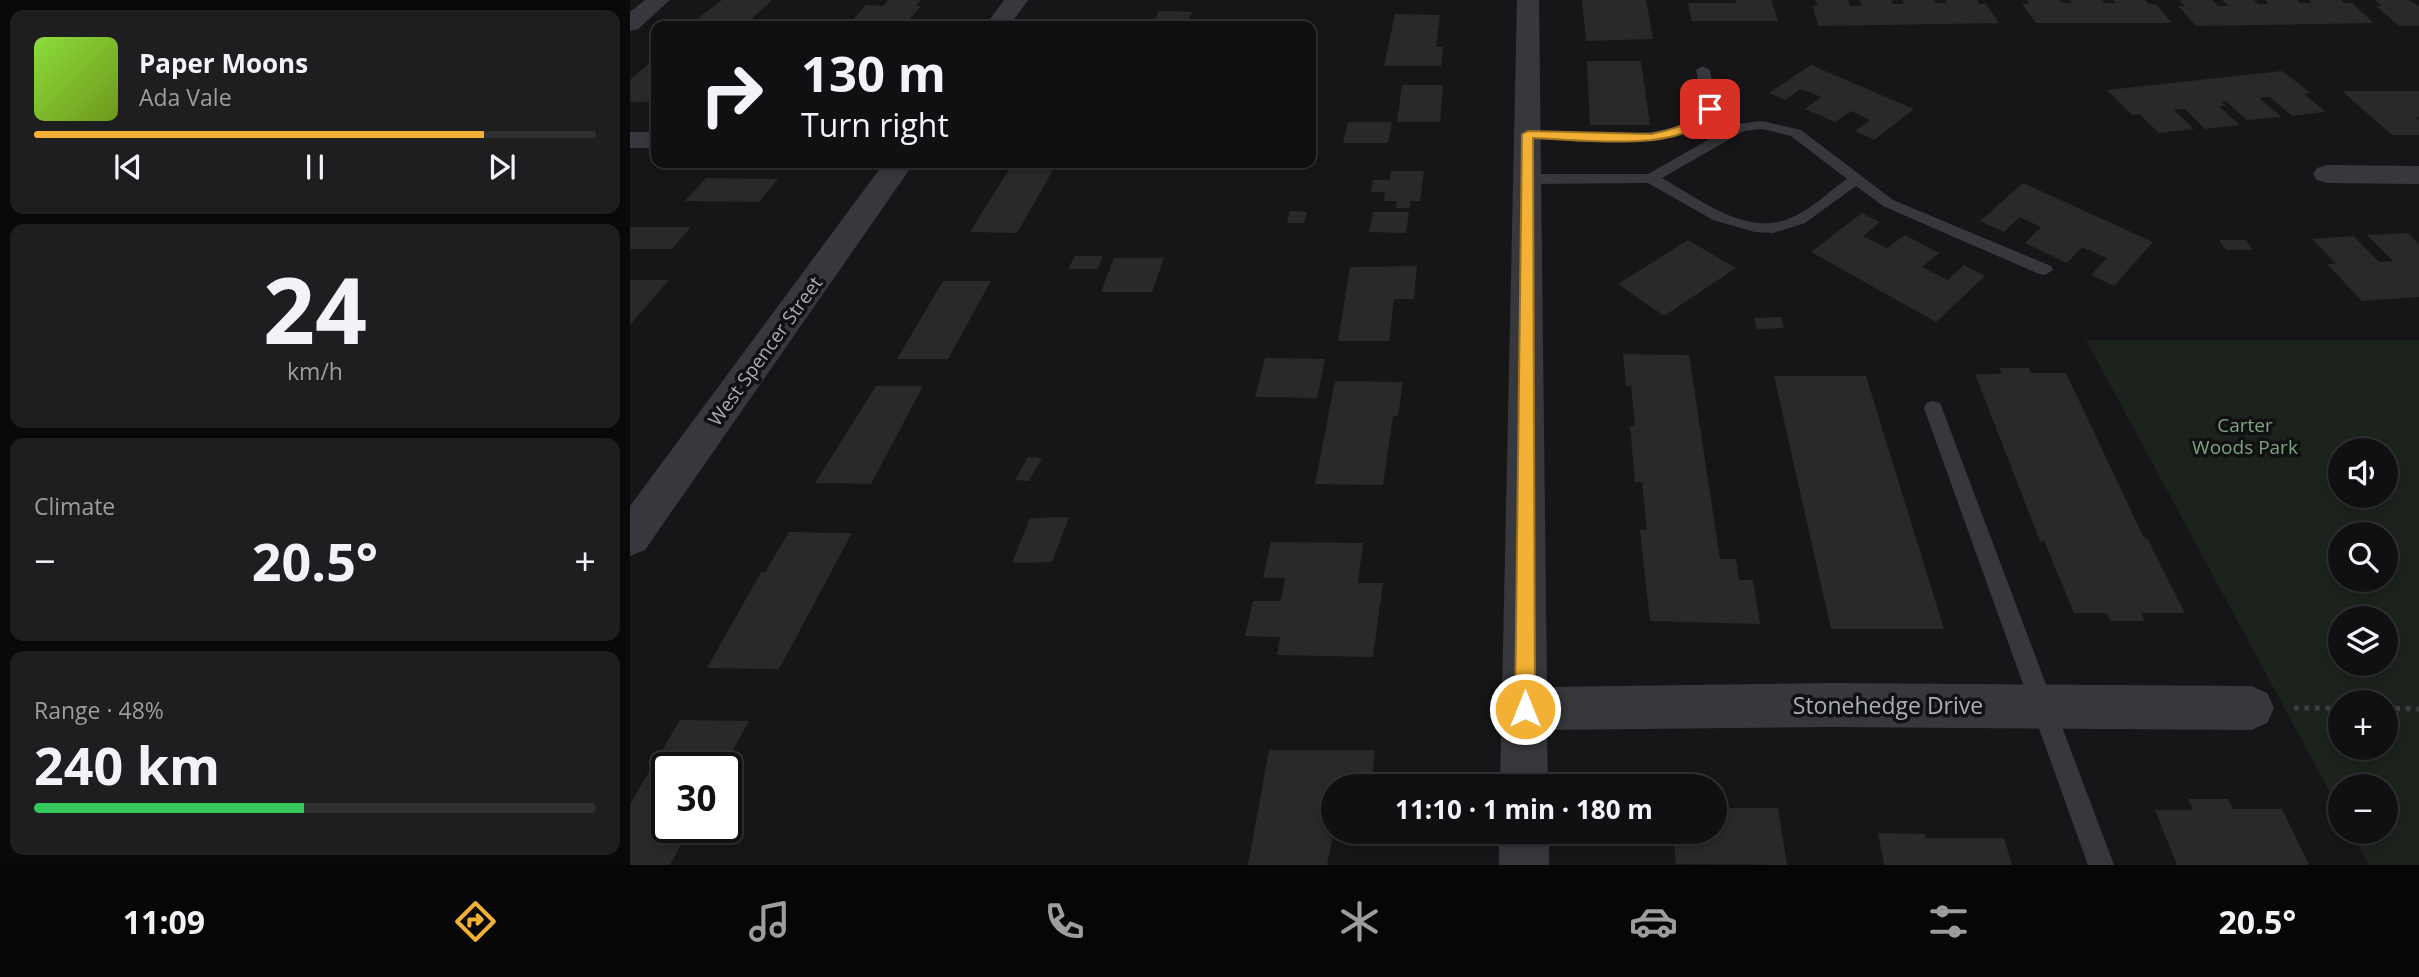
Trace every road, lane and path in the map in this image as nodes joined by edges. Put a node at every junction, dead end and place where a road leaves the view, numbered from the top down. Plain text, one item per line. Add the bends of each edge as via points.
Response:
1 (659, 0) edge
2 (1016, 0) edge
3 (1528, 0) edge
4 (1001, 21) edge
5 (630, 24) edge
6 (1703, 71) dead end
7 (1528, 134) junction
8 (630, 140) edge
9 (651, 140) edge
10 (895, 168) edge
11 (2328, 174) dead end
12 (2419, 175) edge
13 (1651, 178) junction
14 (1528, 179) junction
15 (1855, 180) junction
16 (2045, 270) dead end
17 (1933, 408) dead end
18 (630, 538) edge
19 (2042, 707) junction
20 (2251, 708) dead end
21 (2398, 708) edge
22 (1525, 709) junction
23 (2419, 709) edge
24 (1524, 774) edge
25 (1524, 844) edge
26 (1524, 865) edge
27 (2101, 865) edge

1 - 5 street
2 - 4 street
3 - 7 street
6 - 7 lane via 1710,109 1705,118 1673,134
7 - 14 street
8 - 9 street
10 - 18 street, West Spencer Street
11 - 12 street
13 - 14 lane
13 - 15 lane via 1740,226 1767,229 1793,223
13 - 15 lane via 1741,127 1762,125 1796,133
14 - 22 street
15 - 16 lane via 1888,203
17 - 19 lane
19 - 20 street, Stonehedge Drive
19 - 22 street, Stonehedge Drive
19 - 27 lane
21 - 23 path
22 - 24 street
25 - 26 street

